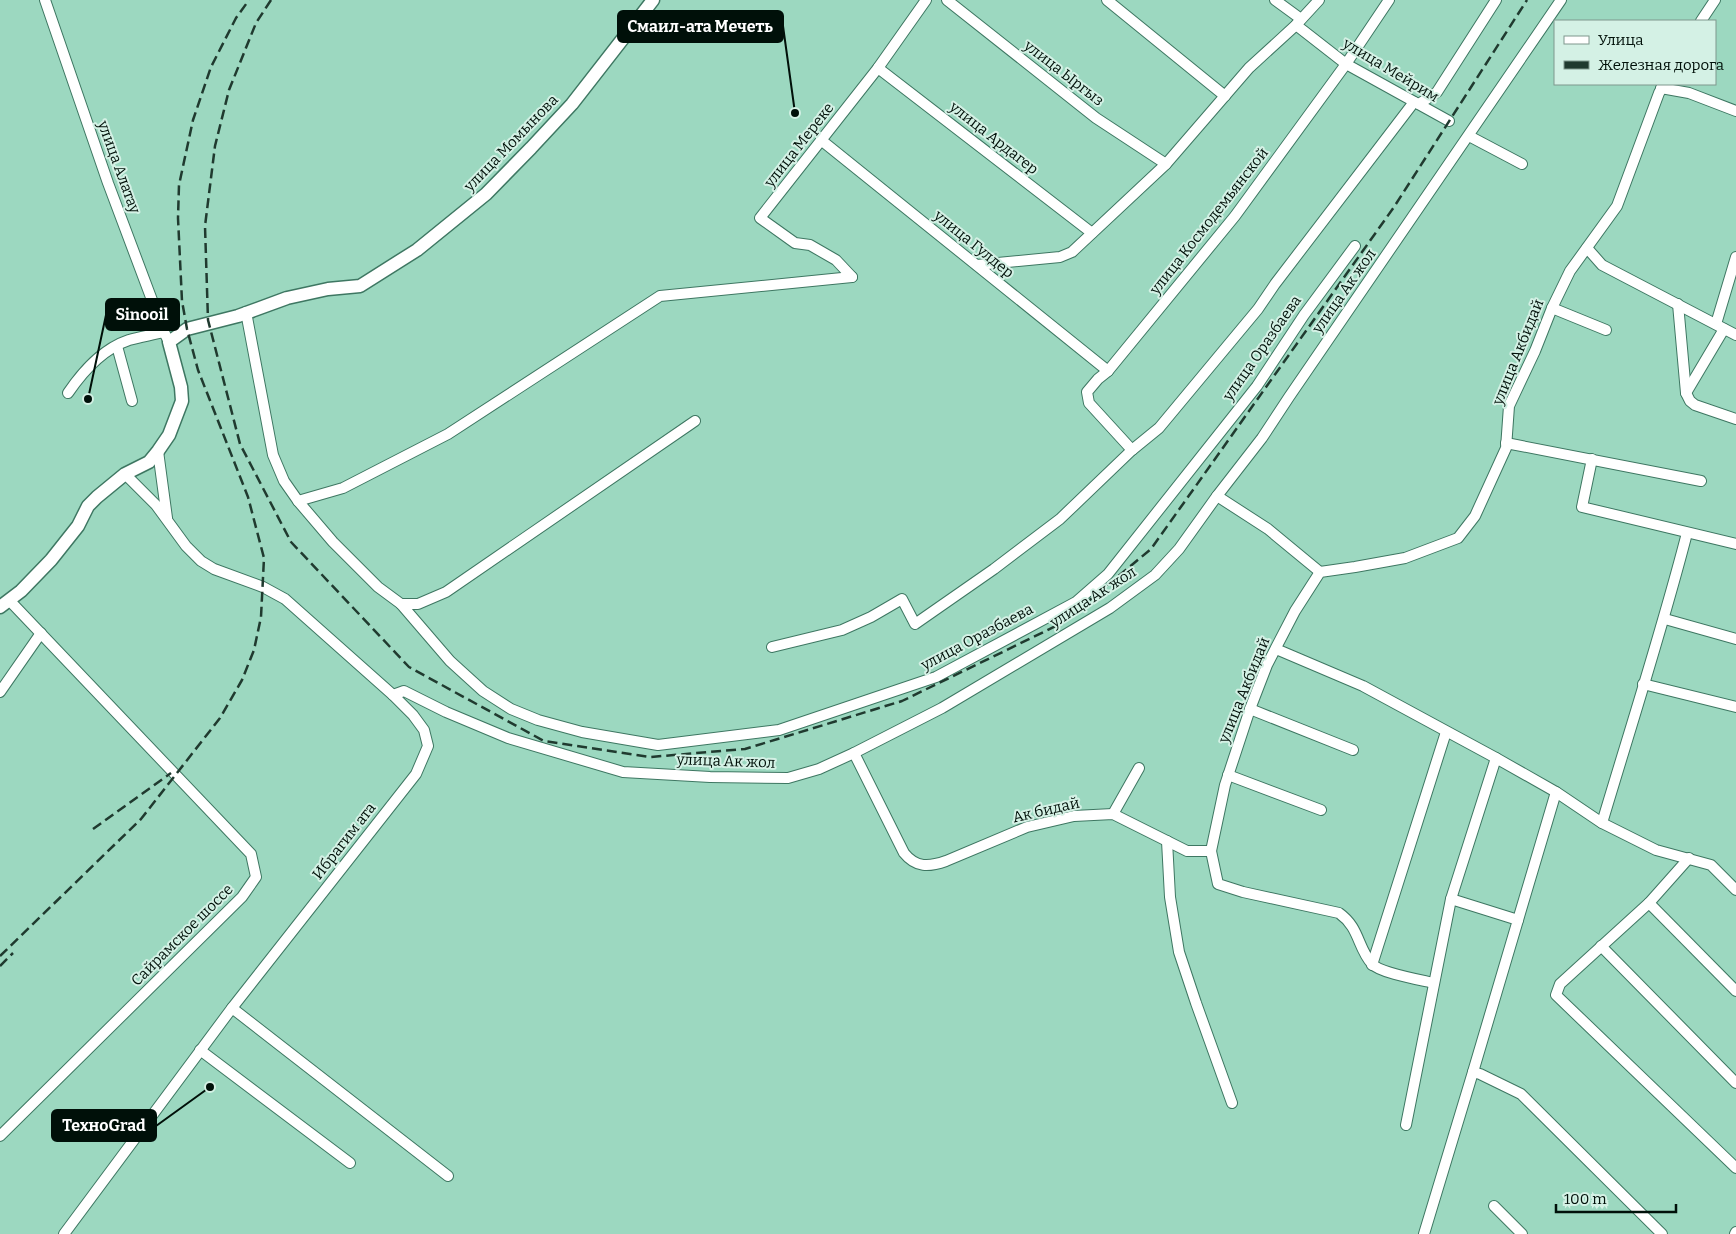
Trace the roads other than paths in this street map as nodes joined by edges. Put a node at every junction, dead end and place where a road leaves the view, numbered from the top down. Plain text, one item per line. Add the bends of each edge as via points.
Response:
1 (45, 0) edge
2 (653, 0) edge
3 (926, 0) edge
4 (947, 0) edge
5 (1107, 0) edge
6 (1275, 0) edge
7 (1319, 0) edge
8 (1389, 0) edge
9 (1496, 0) edge
10 (1561, 0) edge
11 (1715, 0) edge
12 (1702, 20) edge
13 (1298, 22) junction
14 (1346, 64) junction
15 (878, 68) junction
16 (1662, 86) edge
17 (1225, 96) junction
18 (1417, 103) junction
19 (1736, 111) edge
20 (1449, 121) dead end
21 (1469, 136) junction
22 (821, 140) junction
23 (1166, 164) junction
24 (1522, 164) dead end
25 (1092, 233) junction
26 (1355, 246) dead end
27 (1587, 248) junction
28 (1736, 257) edge
29 (977, 265) junction
30 (1678, 304) junction
31 (1552, 308) junction
32 (246, 312) junction
33 (1720, 326) junction
34 (1606, 330) dead end
35 (1736, 335) edge
36 (166, 337) junction
37 (117, 346) junction
38 (1108, 371) junction
39 (68, 393) dead end
40 (1686, 393) junction
41 (132, 402) dead end
42 (1736, 419) edge
43 (694, 421) dead end
44 (1506, 443) junction
45 (1132, 450) junction
46 (158, 451) junction
47 (1592, 460) junction
48 (125, 474) junction
49 (1701, 481) dead end
50 (1217, 496) junction
51 (298, 501) junction
52 (167, 519) junction
53 (1687, 533) junction
54 (1736, 544) edge
55 (1320, 572) junction
56 (4, 604) edge
57 (401, 604) junction
58 (1665, 618) junction
59 (41, 633) junction
60 (1736, 639) edge
61 (772, 648) dead end
62 (1276, 649) junction
63 (1643, 684) junction
64 (0, 692) edge
65 (394, 695) junction
66 (1736, 707) edge
67 (1250, 709) junction
68 (1446, 732) junction
69 (1353, 750) dead end
70 (854, 754) junction
71 (1496, 758) junction
72 (1139, 768) dead end
73 (1228, 775) junction
74 (1556, 792) junction
75 (1321, 810) dead end
76 (1113, 814) junction
77 (1602, 823) junction
78 (1167, 841) junction
79 (1211, 851) junction
80 (1689, 858) junction
81 (1736, 890) edge
82 (1451, 899) junction
83 (1649, 903) junction
84 (1518, 920) junction
85 (1601, 946) junction
86 (1372, 965) junction
87 (1434, 983) junction
88 (1736, 991) edge
89 (232, 1008) junction
90 (200, 1050) junction
91 (1473, 1072) junction
92 (1736, 1083) edge
93 (1232, 1104) dead end
94 (1406, 1125) dead end
95 (0, 1136) edge
96 (350, 1163) dead end
97 (1736, 1168) edge
98 (448, 1176) dead end
99 (1494, 1206) dead end
100 (64, 1234) edge
101 (1424, 1234) edge
102 (1522, 1234) edge
103 (1662, 1234) edge

1 - 36 street, улица Алатау via 108,183
2 - 32 main road, улица Момынова via 572,104 538,141 486,194 417,250 360,286 328,288
3 - 15 street, улица Мереке
4 - 23 street, улица Ыргыз via 1096,118
5 - 17 street
6 - 13 street, улица Мейрим
7 - 13 street
8 - 14 street, улица Космодемьянской
9 - 18 street, улица Оразбаева via 1437,92
10 - 21 street, улица Ак жол
11 - 12 street
13 - 14 street, улица Мейрим
13 - 17 street via 1249,68
14 - 18 street, улица Мейрим
14 - 38 street, улица Космодемьянской via 1235,216
15 - 22 street, улица Мереке
15 - 25 street, улица Ардагер
16 - 19 street
16 - 27 street, улица Акбидай via 1617,206
17 - 23 street
18 - 20 street, улица Мейрим
18 - 45 street, улица Оразбаева via 1258,309 1160,428
21 - 24 street
21 - 50 street, улица Ак жол via 1262,438
22 - 29 street, улица Гулдер
22 - 51 street, улица Мереке via 760,218 795,243 810,245 836,260 852,278 660,296 448,434 343,488
23 - 25 street
25 - 29 street via 1072,252 1060,257
26 - 57 street, улица Оразбаева via 1257,386 1108,574 1076,602 936,677 779,730 658,745 582,732 538,720 511,708 484,691 450,661
27 - 30 street via 1602,265
27 - 31 street, улица Акбидай via 1570,271
28 - 33 street
29 - 38 street, улица Гулдер
30 - 33 street
30 - 40 street
31 - 34 street
31 - 44 street, улица Акбидай via 1509,406
32 - 36 main road, улица Момынова
32 - 51 street, улица Оразбаева via 273,455 284,481
33 - 35 street
33 - 40 street
36 - 37 street via 129,340
36 - 46 main road via 181,386 182,401 169,435
37 - 39 street via 95,360
37 - 41 street
38 - 45 street, улица Космодемьянской via 1087,392 1089,403
40 - 42 street via 1695,405
43 - 57 street via 446,592 418,604
44 - 47 street
44 - 55 street, улица Акбидай via 1475,516 1458,538 1405,558
45 - 61 street, улица Оразбаева via 1060,519 915,624 902,599 871,618 842,630
46 - 48 main road via 149,462
46 - 52 street
47 - 49 street
47 - 53 street via 1582,507
48 - 52 street, Ибрагим ата
48 - 56 main road via 88,506 78,526 51,560 22,591
50 - 55 street via 1268,529
50 - 70 street, улица Ак жол via 1179,549 1155,575 1110,608 942,708
51 - 57 street, улица Оразбаева via 333,542 378,587
52 - 65 street, Ибрагим ата via 201,562 285,599
53 - 54 street
53 - 58 street
55 - 62 street, улица Акбидай via 1295,610
56 - 59 street, Сайрамское шоссе
58 - 60 street
58 - 63 street
59 - 64 street
59 - 95 street, Сайрамское шоссе via 251,854 256,877 242,896
62 - 67 street, улица Акбидай
62 - 68 street via 1363,686
63 - 66 street
63 - 77 street
65 - 70 street, улица Ак жол via 404,691 508,738 623,772 788,778
65 - 89 street, Ибрагим ата via 424,730 428,746 416,774
67 - 69 street
67 - 73 street, улица Акбидай
68 - 71 street
68 - 86 street
70 - 76 street, Ак бидай via 904,853 911,862 921,865 946,861 1027,827 1074,816
71 - 74 street
71 - 82 street
72 - 76 street
73 - 75 street
73 - 79 street, улица Акбидай
74 - 77 street
74 - 84 street
76 - 78 street, Ак бидай
77 - 80 street via 1656,850
78 - 79 street, Ак бидай via 1187,851
78 - 93 street via 1170,897 1179,952
79 - 86 street via 1216,879 1222,887 1339,913 1347,918
80 - 81 street via 1711,865
80 - 83 street
82 - 84 street
82 - 87 street
83 - 85 street
83 - 88 street
84 - 91 street
85 - 92 street
85 - 97 street via 1560,984 1556,995
86 - 87 street
87 - 94 street
89 - 90 street, Ибрагим ата
89 - 98 street
90 - 96 street
90 - 100 street, Ибрагим ата
91 - 101 street
91 - 103 street via 1522,1094
99 - 102 street

